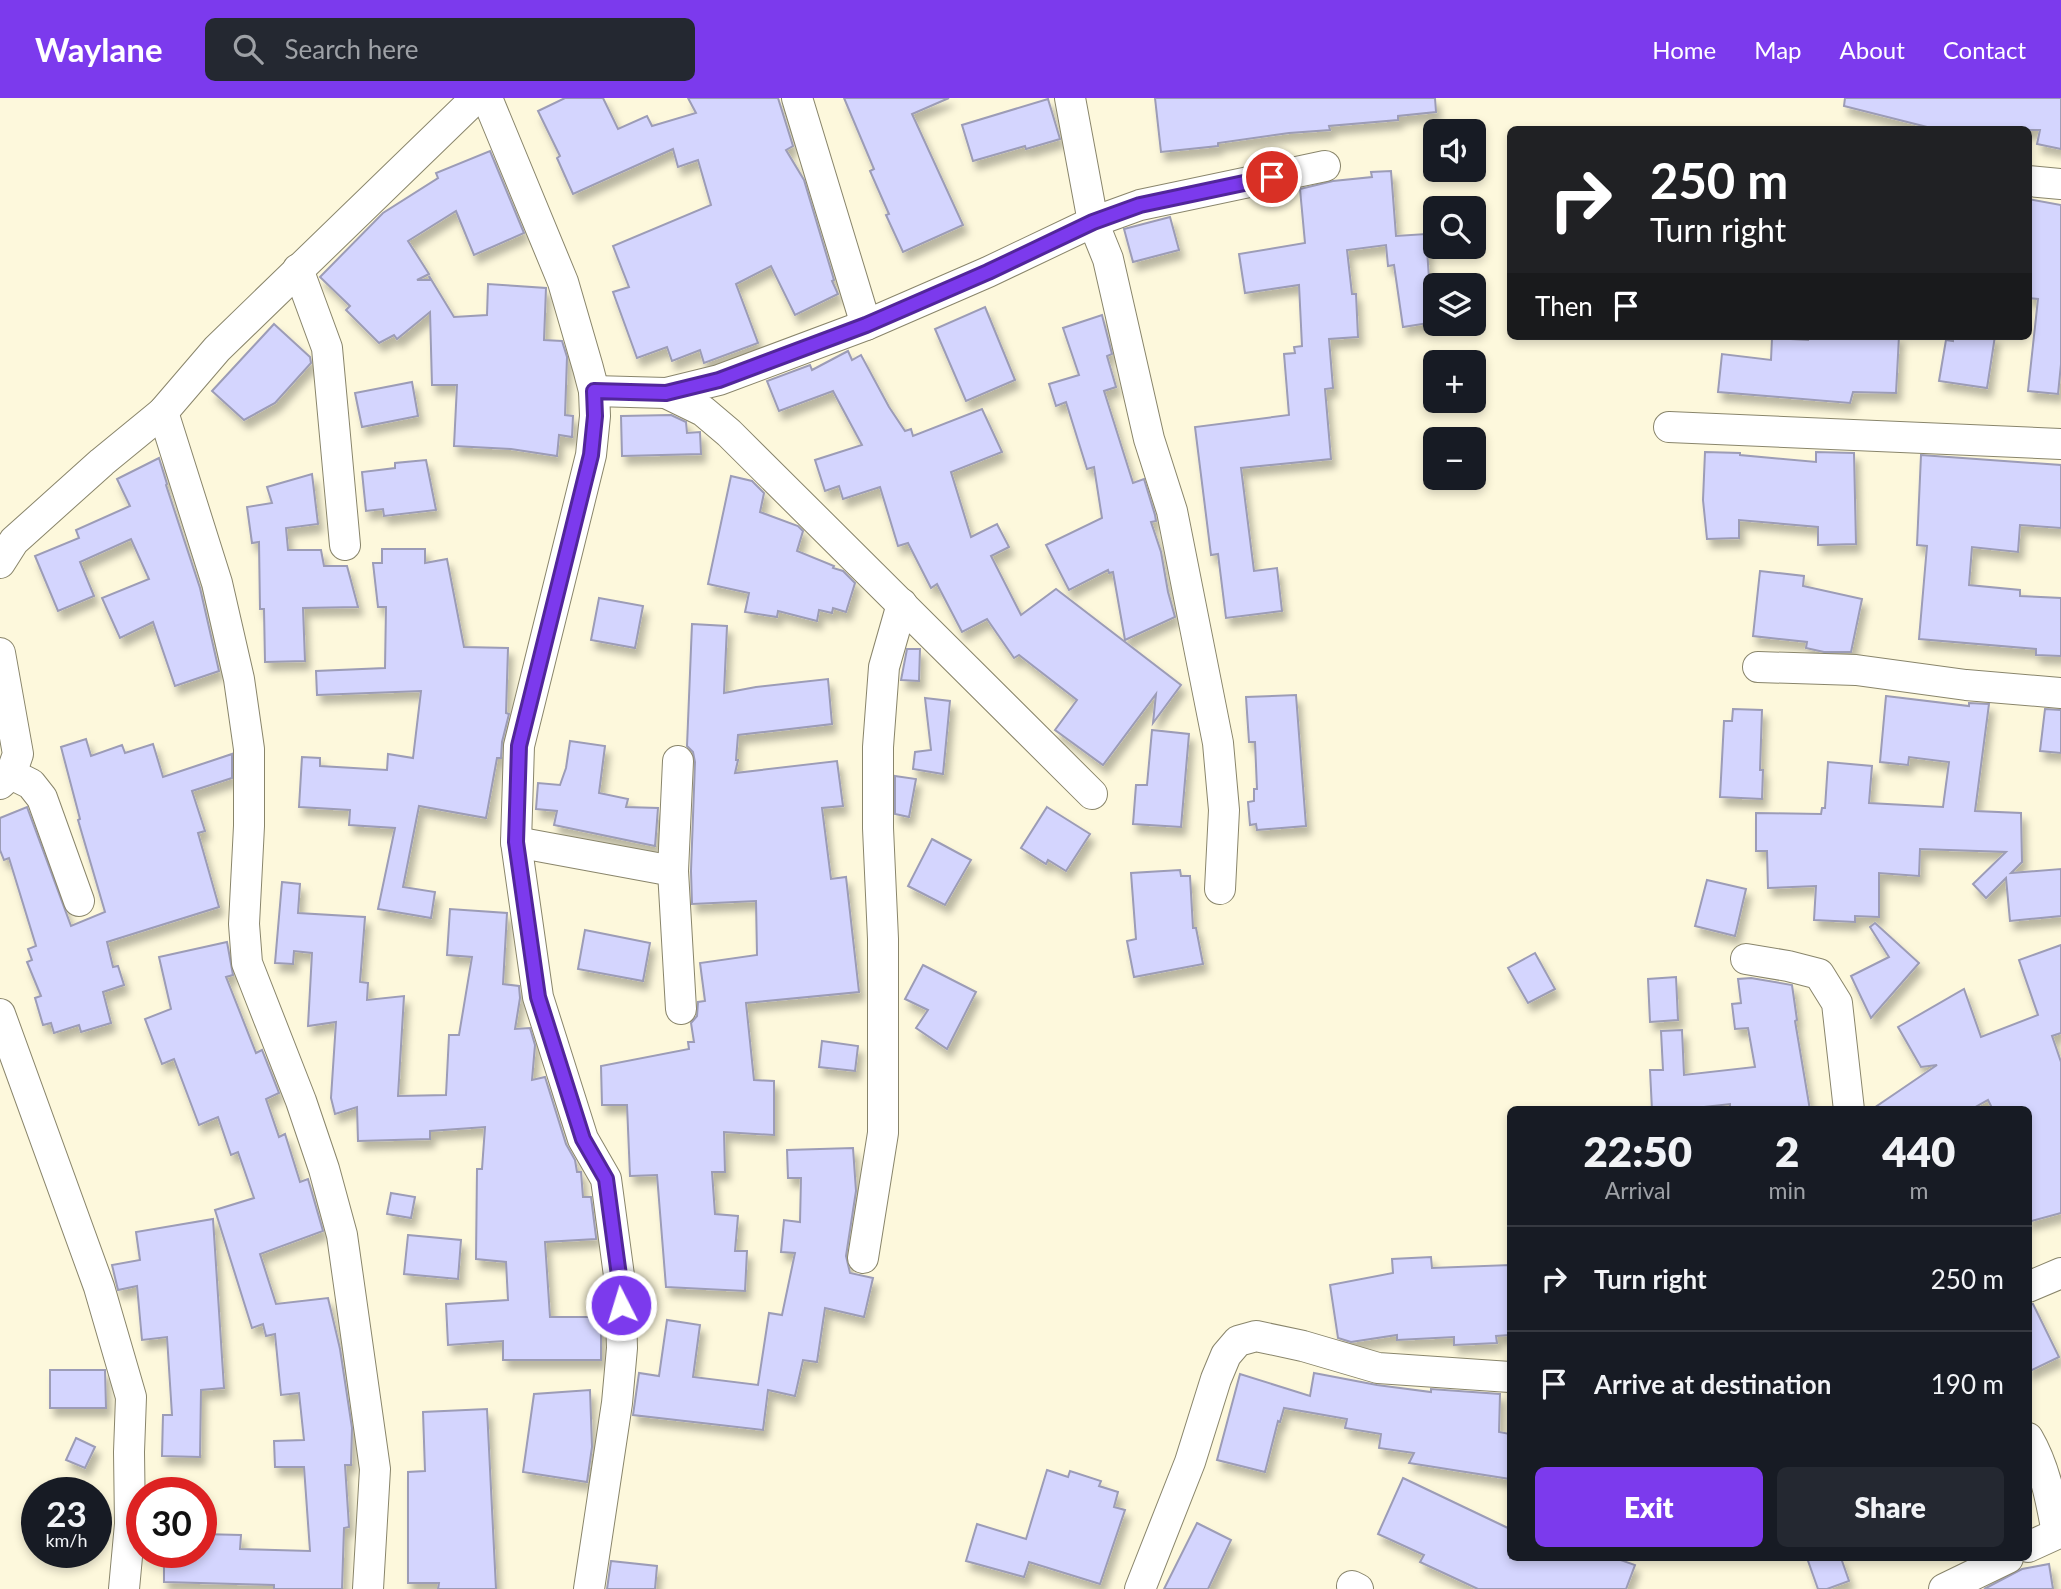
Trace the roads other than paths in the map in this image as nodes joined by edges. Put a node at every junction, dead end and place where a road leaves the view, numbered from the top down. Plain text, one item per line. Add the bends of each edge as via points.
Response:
1 (476, 98) edge
2 (487, 98) edge
3 (797, 98) edge
4 (1070, 98) edge
5 (1325, 166) dead end
6 (2032, 181) edge
7 (2061, 184) edge
8 (1093, 222) junction
9 (298, 269) junction
10 (866, 325) junction
11 (594, 391) junction
12 (666, 393) junction
13 (163, 412) junction
14 (1669, 427) dead end
15 (2061, 444) edge
16 (345, 545) dead end
17 (0, 563) edge
18 (902, 604) junction
19 (0, 653) edge
20 (1758, 667) dead end
21 (2061, 693) edge
22 (678, 761) dead end
23 (6, 779) edge
24 (1092, 794) dead end
25 (516, 842) junction
26 (673, 871) junction
27 (1220, 889) dead end
28 (79, 901) dead end
29 (1746, 959) dead end
30 (681, 1009) dead end
31 (0, 1014) edge
32 (1849, 1106) edge
33 (863, 1258) dead end
34 (2061, 1273) edge
35 (2032, 1285) edge
36 (1507, 1377) edge
37 (2032, 1446) edge
38 (2059, 1532) edge
39 (2032, 1545) edge
40 (2002, 1561) edge
41 (124, 1589) edge
42 (368, 1589) edge
43 (589, 1589) edge
44 (1140, 1589) edge
45 (1944, 1589) edge

1 - 9 street
2 - 11 street via 563,282
3 - 10 street
4 - 8 street
5 - 8 street via 1140,205
6 - 7 street
8 - 10 street
8 - 27 street via 1108,260 1149,439 1172,511 1218,743 1224,810
9 - 13 street
9 - 16 street via 327,348
10 - 12 street via 719,380
11 - 12 street
11 - 25 street via 591,455 519,746
12 - 18 street via 703,411 729,433
13 - 17 street via 13,541
13 - 42 street via 217,583 239,679 249,749 247,963 301,1101 342,1235 374,1469
14 - 15 street
18 - 24 street
18 - 33 street via 884,667 878,747 883,1133
19 - 23 street via 18,754
20 - 21 street via 1856,670
22 - 26 street
23 - 28 street via 31,784 42,798
25 - 26 street
25 - 43 street via 538,997 583,1139 606,1179 620,1283 622,1348 617,1404
26 - 30 street
29 - 32 street via 1819,974 1837,1003
31 - 41 street via 99,1287 131,1397 130,1524
34 - 35 street
36 - 44 street via 1378,1368 1256,1336 1238,1341 1221,1367
37 - 38 street
38 - 39 street
40 - 45 street

